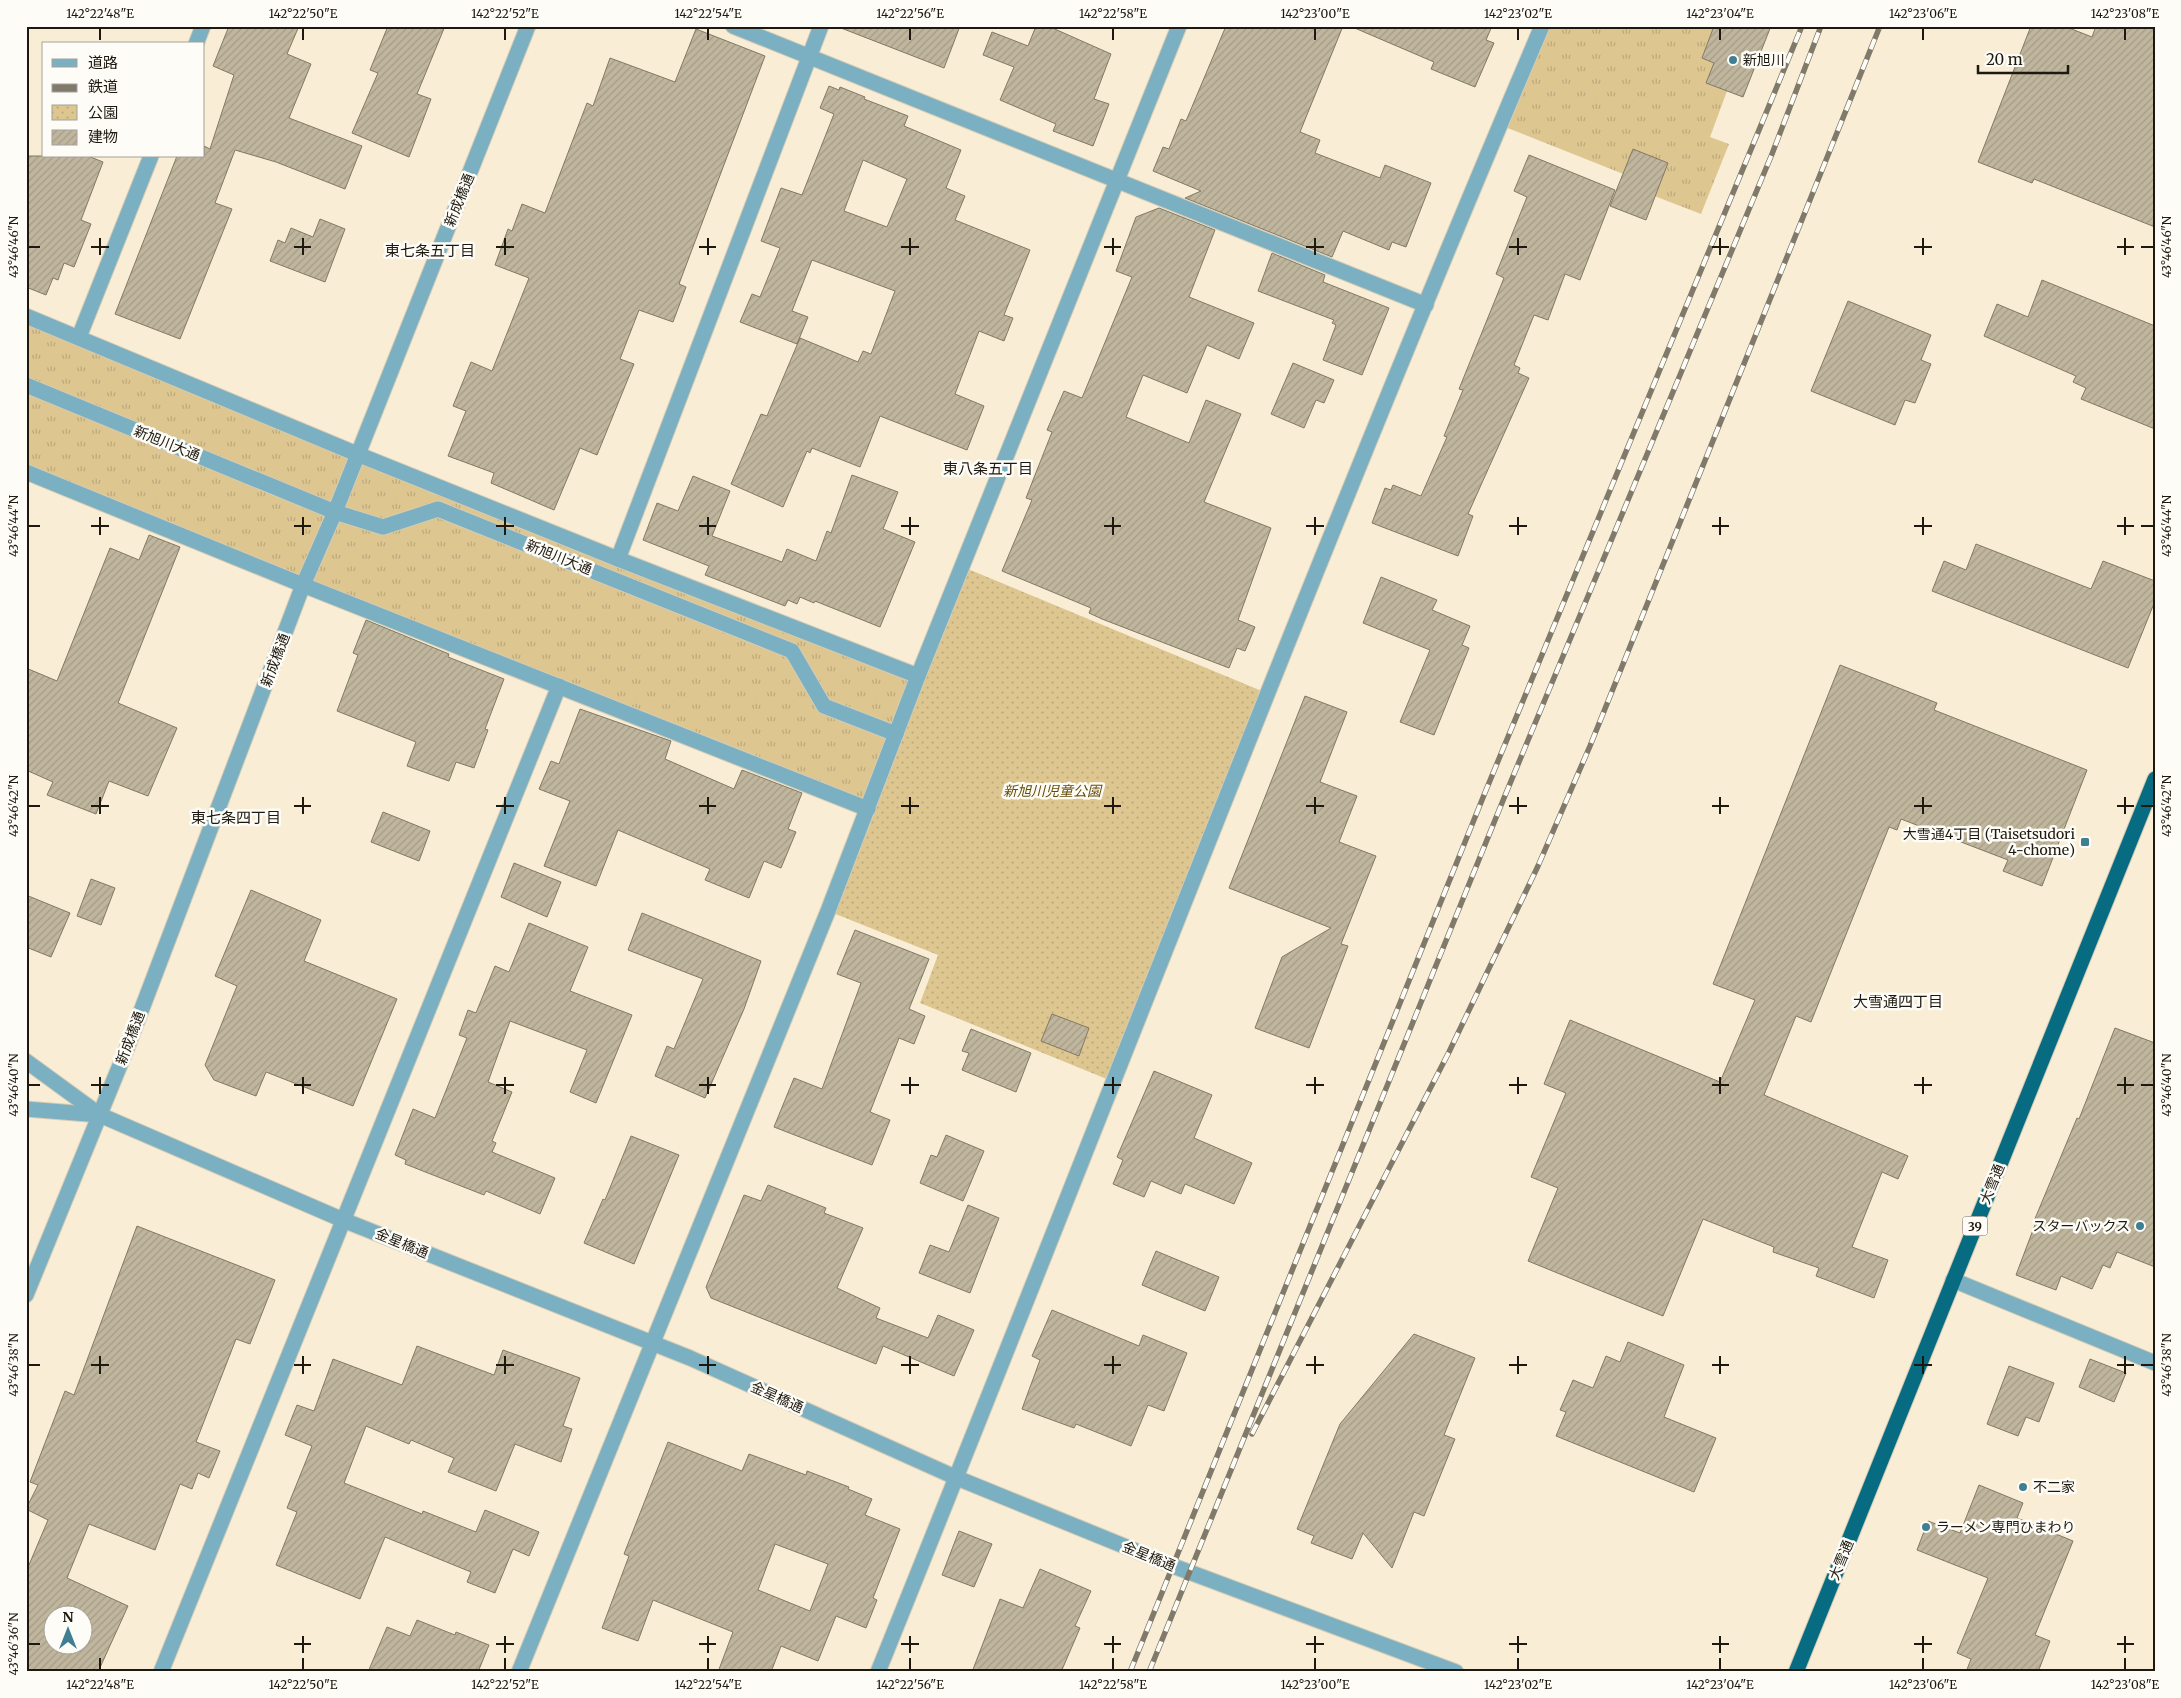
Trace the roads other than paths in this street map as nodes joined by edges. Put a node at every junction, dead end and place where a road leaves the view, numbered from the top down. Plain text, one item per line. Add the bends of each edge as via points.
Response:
1 (203, 26) edge
2 (528, 26) edge
3 (733, 26) edge
4 (821, 26) edge
5 (1179, 26) edge
6 (1542, 26) edge
7 (197, 42) edge
8 (809, 57) junction
9 (150, 158) edge
10 (1118, 182) junction
11 (1426, 305) junction
12 (26, 316) edge
13 (79, 338) junction
14 (26, 385) edge
15 (357, 454) junction
16 (27, 476) edge
17 (336, 512) junction
18 (618, 559) junction
19 (303, 585) junction
20 (918, 676) junction
21 (559, 686) junction
22 (896, 734) junction
23 (2155, 779) edge
24 (868, 809) junction
25 (26, 1061) edge
26 (26, 1109) edge
27 (100, 1115) junction
28 (343, 1220) junction
29 (1953, 1280) junction
30 (26, 1295) edge
31 (653, 1343) junction
32 (2155, 1363) edge
33 (957, 1478) junction
34 (161, 1672) edge
35 (520, 1672) edge
36 (878, 1672) edge
37 (1456, 1672) edge
38 (1796, 1672) edge

1 - 7 street
2 - 15 street, 新成橋通
3 - 8 street
4 - 8 street
5 - 10 street
6 - 11 street
8 - 10 street
8 - 18 street
9 - 13 street
10 - 11 street
10 - 20 street
11 - 33 street
12 - 13 street, 新旭川大通
13 - 15 street, 新旭川大通
14 - 17 street, 新旭川大通
15 - 17 street, 新成橋通
15 - 18 street, 新旭川大通
16 - 19 street
17 - 19 street, 新成橋通
17 - 22 street, 新旭川大通 via 383,527 438,508 792,651 824,706
18 - 20 street, 新旭川大通
19 - 21 street
19 - 27 street, 新成橋通
20 - 22 street
21 - 24 street
21 - 28 street
22 - 24 street
23 - 29 highway, 大雪通 / 39
24 - 31 street
25 - 27 street, 金星橋通
26 - 27 street, 金星橋通
27 - 28 street, 金星橋通
27 - 30 street, 新成橋通
28 - 31 street, 金星橋通
28 - 34 street
29 - 32 street
29 - 38 highway, 大雪通 / 39
31 - 33 street, 金星橋通
31 - 35 street
33 - 36 street
33 - 37 street, 金星橋通 via 1173,1566

